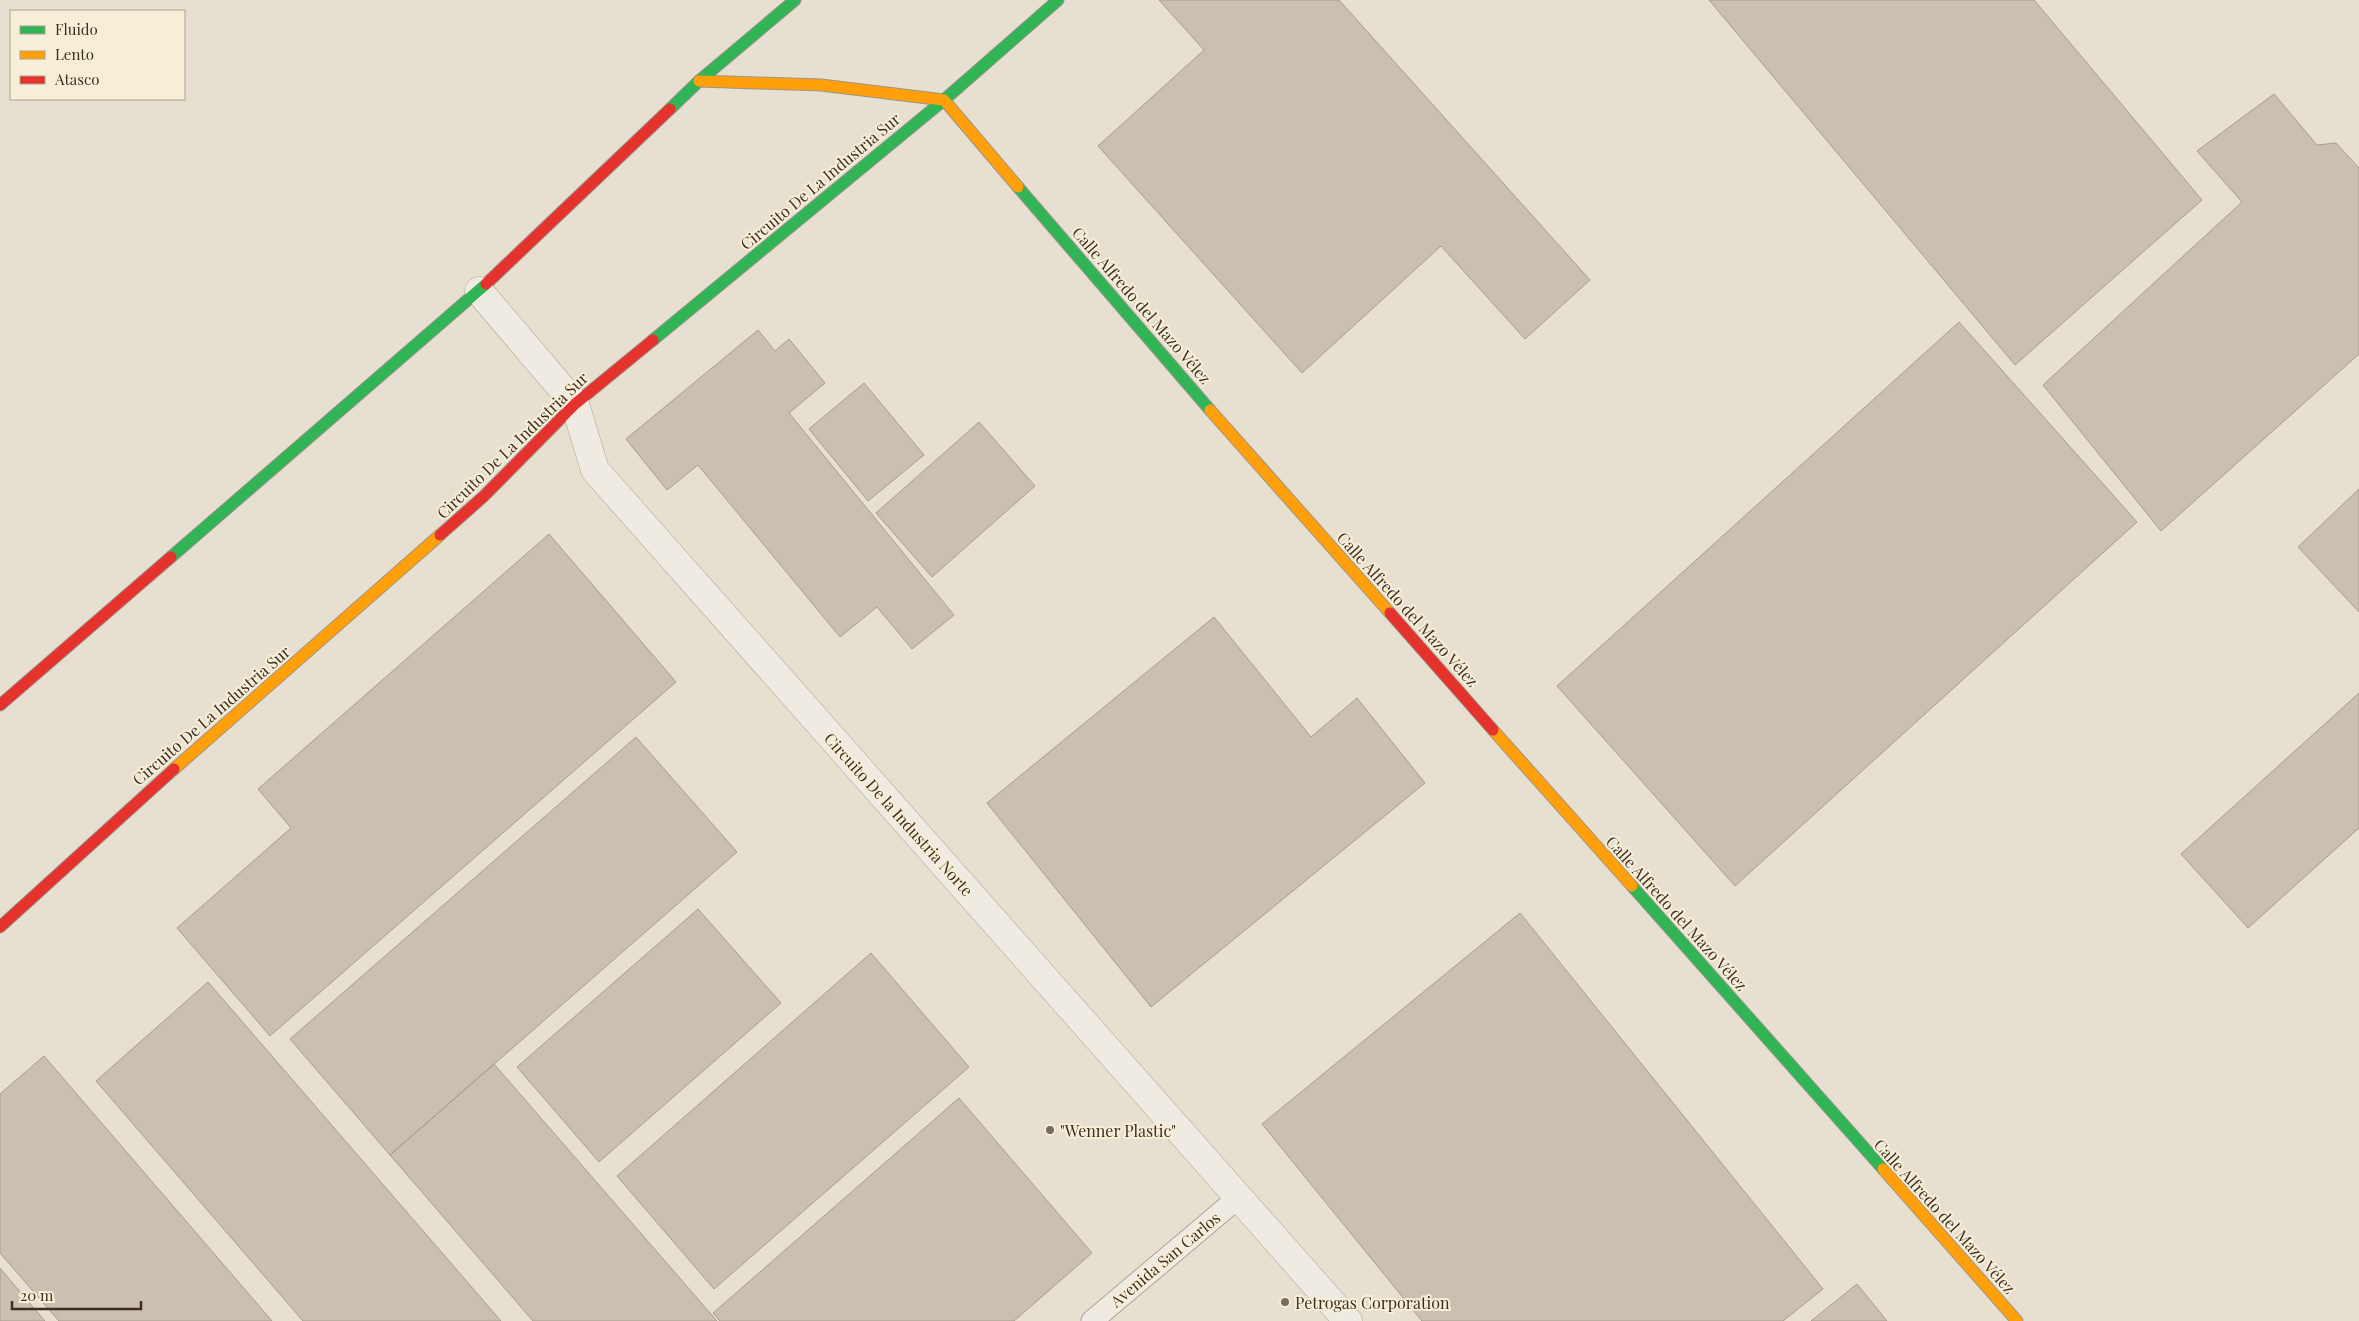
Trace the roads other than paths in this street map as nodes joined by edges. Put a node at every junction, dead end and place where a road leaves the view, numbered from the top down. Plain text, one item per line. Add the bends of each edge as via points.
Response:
1 (795, 0) edge
2 (1058, 0) edge
3 (698, 81) junction
4 (944, 100) junction
5 (479, 291) junction
6 (575, 404) junction
7 (0, 705) edge
8 (0, 927) edge
9 (1239, 1197) junction
10 (1092, 1321) edge
11 (1348, 1321) edge
12 (2017, 1321) edge

1 - 3 main road
2 - 4 main road, Circuito De La Industria Sur
3 - 4 main road via 855,86
3 - 5 main road
4 - 6 main road, Circuito De La Industria Sur
4 - 12 main road, Calle Alfredo del Mazo Vélez via 1213,414
5 - 6 street, Circuito De la Industria Norte
5 - 7 main road
6 - 8 main road, Circuito De La Industria Sur via 484,496 160,781
6 - 9 street, Circuito De la Industria Norte via 595,470
9 - 10 lane, Avenida San Carlos
9 - 11 street, Circuito De la Industria Norte

